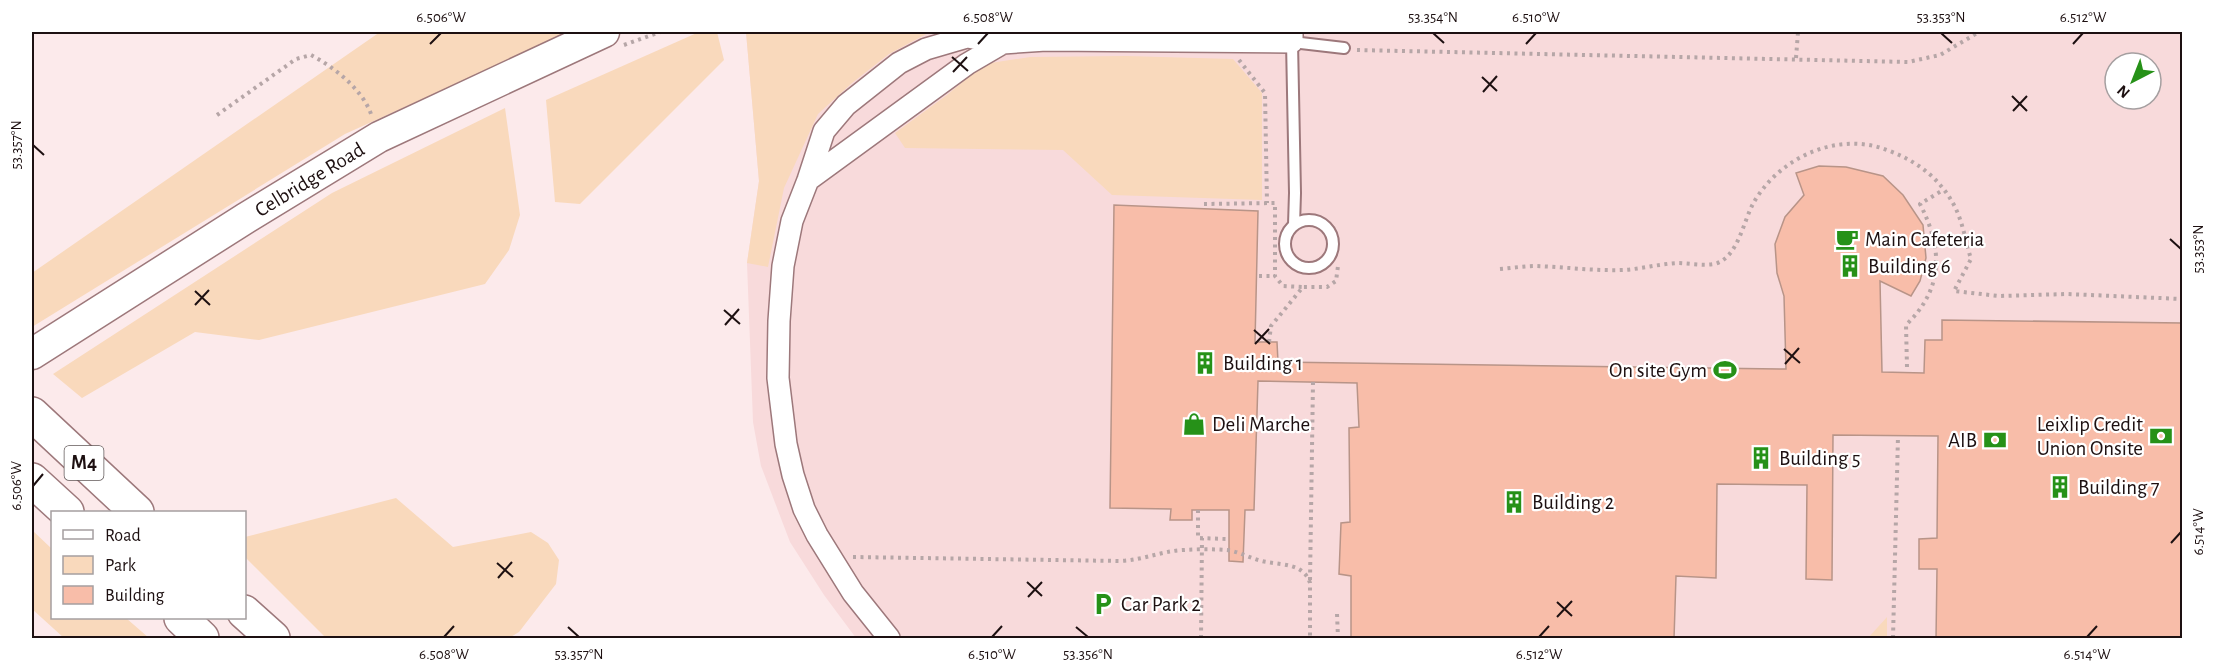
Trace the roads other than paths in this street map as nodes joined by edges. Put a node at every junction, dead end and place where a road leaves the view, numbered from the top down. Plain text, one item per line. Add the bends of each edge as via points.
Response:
1 (1292, 37) edge
2 (613, 39) edge
3 (1003, 43) junction
4 (1344, 48) road end
5 (808, 180) junction
6 (1293, 225) junction
7 (32, 354) edge
8 (32, 414) edge
9 (32, 480) edge
10 (65, 511) edge
11 (136, 511) edge
12 (246, 614) edge
13 (182, 619) edge
14 (202, 639) edge
15 (273, 639) edge
16 (890, 639) edge

1 - 3 street via 1238,42
1 - 4 lane
1 - 6 lane
2 - 7 main road, Celbridge Road via 379,138
3 - 5 street via 967,64
3 - 5 street via 967,37 926,49 899,63 834,117 824,131
5 - 16 street via 792,221 783,266 778,378 786,444 804,509 833,564
6 - 6 lane via 1316,221 1329,230 1334,243 1322,265 1303,267 1290,259 1285,238
8 - 11 highway, M4
9 - 10 highway, M4
12 - 15 highway
13 - 14 highway

